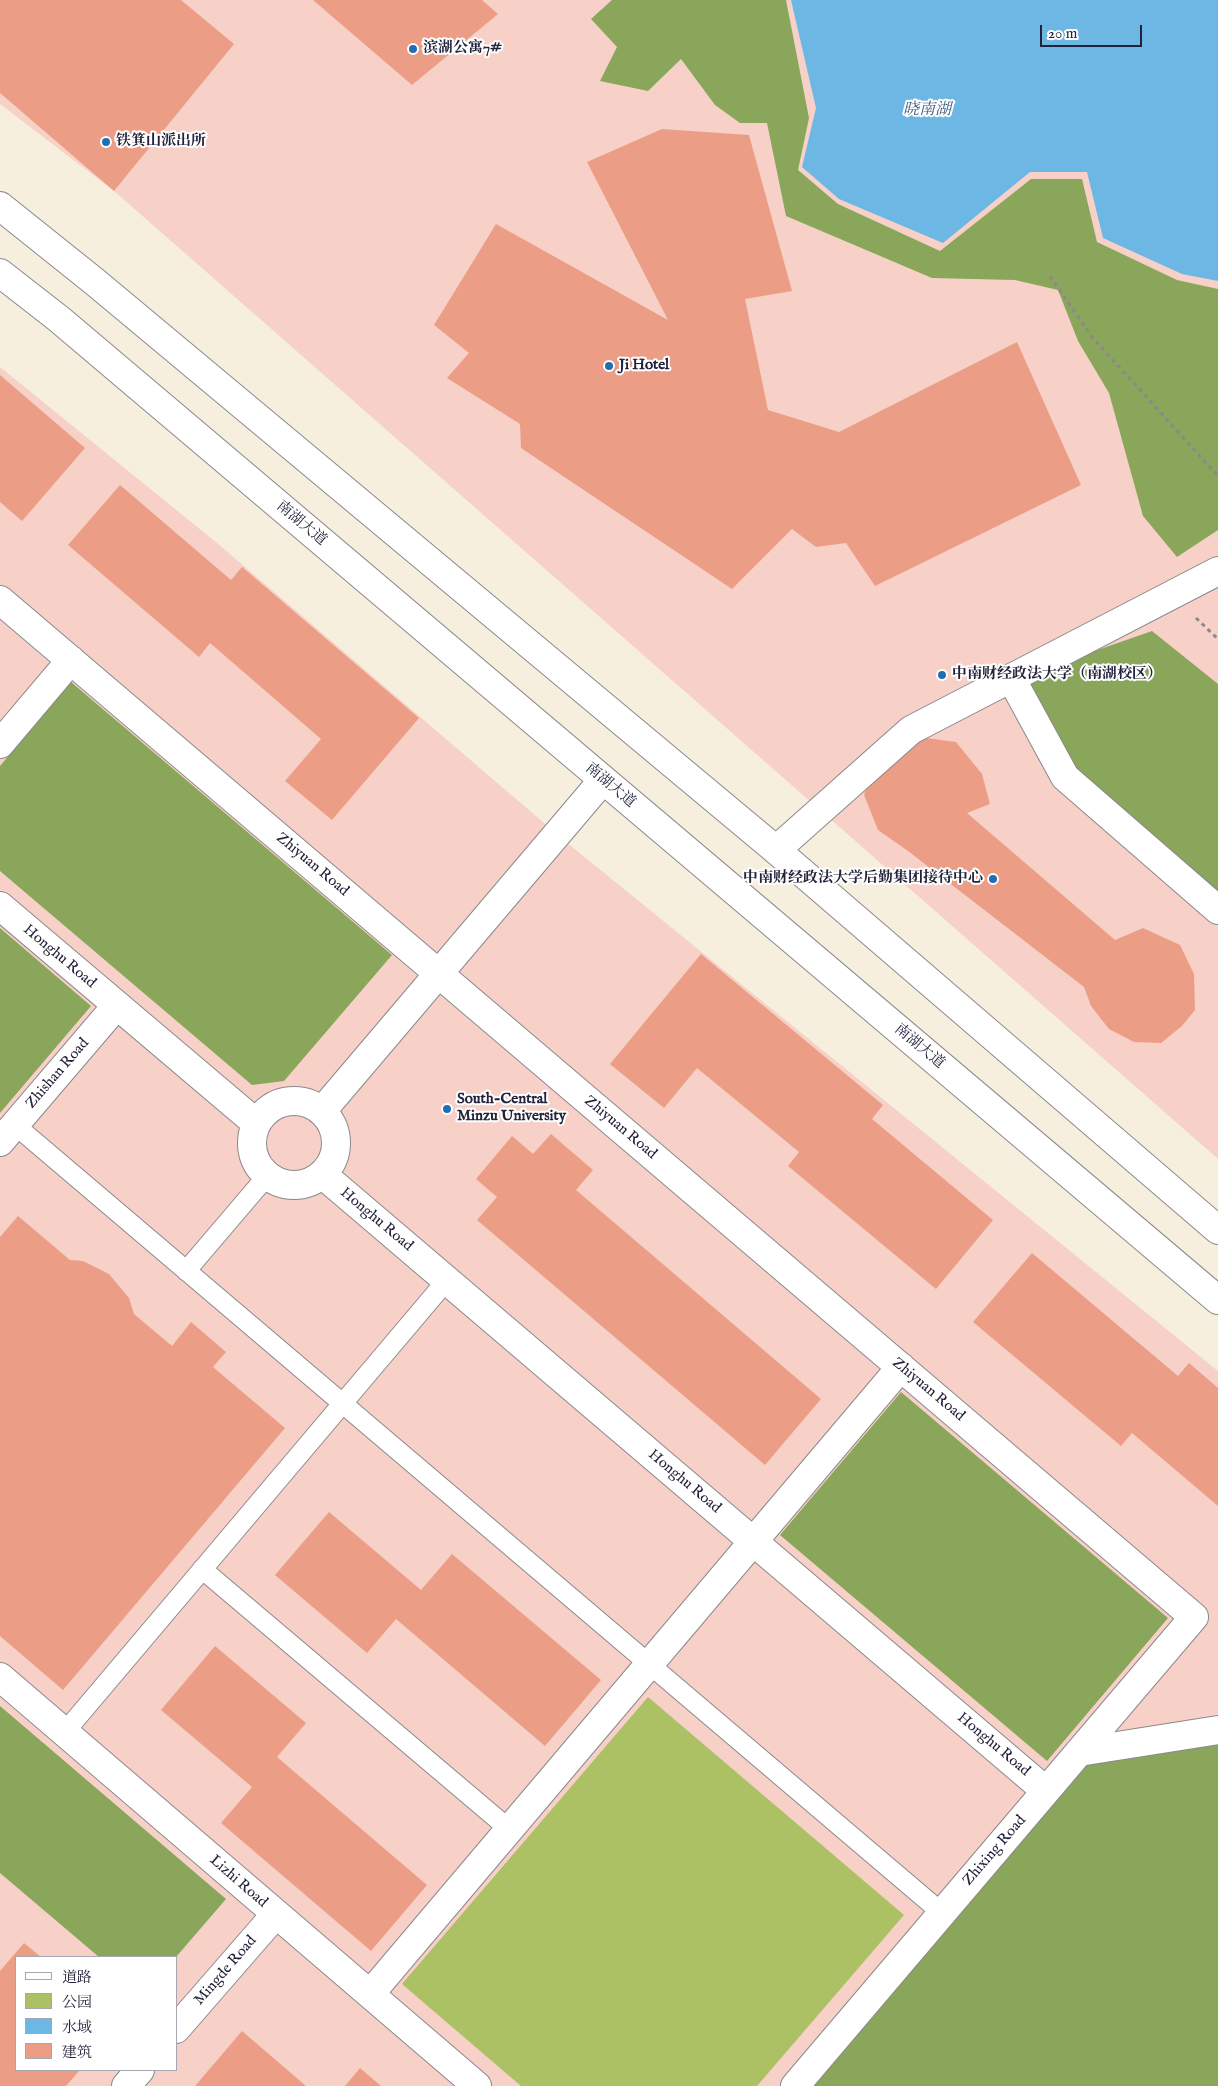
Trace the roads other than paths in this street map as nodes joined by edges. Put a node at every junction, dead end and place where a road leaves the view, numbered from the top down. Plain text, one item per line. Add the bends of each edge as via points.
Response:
1 (0, 206) edge
2 (0, 273) edge
3 (1218, 571) edge
4 (0, 600) edge
5 (71, 660) junction
6 (1012, 678) junction
7 (0, 744) edge
8 (603, 780) junction
9 (776, 850) junction
10 (0, 906) edge
11 (1218, 910) edge
12 (439, 974) junction
13 (117, 1006) junction
14 (322, 1111) junction
15 (256, 1124) junction
16 (7, 1133) edge
17 (322, 1174) junction
18 (267, 1176) junction
19 (1218, 1230) edge
20 (186, 1271) junction
21 (447, 1280) junction
22 (1218, 1300) edge
23 (901, 1367) junction
24 (343, 1404) junction
25 (753, 1541) junction
26 (202, 1570) junction
27 (1194, 1617) joint
28 (649, 1664) junction
29 (0, 1677) edge
30 (1218, 1730) edge
31 (64, 1733) junction
32 (1080, 1752) junction
33 (1046, 1791) junction
34 (509, 1829) junction
35 (276, 1914) junction
36 (942, 1914) junction
37 (370, 1994) junction
38 (178, 2027) edge
39 (139, 2071) edge
40 (126, 2086) edge
41 (477, 2086) edge
42 (795, 2086) edge

1 - 9 street
2 - 8 street, 南湖大道 via 59,319
3 - 6 street
4 - 5 street, Zhiyuan Road
5 - 7 street
5 - 12 street, Zhiyuan Road
6 - 9 street via 911,730
6 - 11 street via 1065,777
8 - 12 street
8 - 22 street, 南湖大道
9 - 19 street
10 - 13 street, Honghu Road
12 - 14 street
12 - 23 street, Zhiyuan Road
13 - 15 street, Honghu Road
13 - 16 street, Zhishan Road
14 - 15 street via 307,1102 292,1101 266,1111
14 - 17 street via 335,1134 336,1149
15 - 18 street via 252,1151
16 - 20 lane
17 - 18 street via 310,1182 295,1185 280,1183
17 - 21 street, Honghu Road
18 - 20 lane
20 - 24 lane
21 - 24 lane
21 - 25 street, Honghu Road
23 - 25 street
23 - 27 street, Zhiyuan Road
24 - 26 lane
24 - 28 lane
25 - 28 street
25 - 33 street, Honghu Road
26 - 31 lane
26 - 34 lane
27 - 32 street, Zhixing Road
28 - 34 street
28 - 36 lane
29 - 31 street, Lizhi Road
30 - 32 street
31 - 35 street, Lizhi Road
32 - 33 street, Zhixing Road
33 - 36 street, Zhixing Road
34 - 37 street
35 - 37 street, Lizhi Road
35 - 38 street, Mingde Road
36 - 42 street, Zhixing Road
37 - 41 street, Lizhi Road
39 - 40 street

